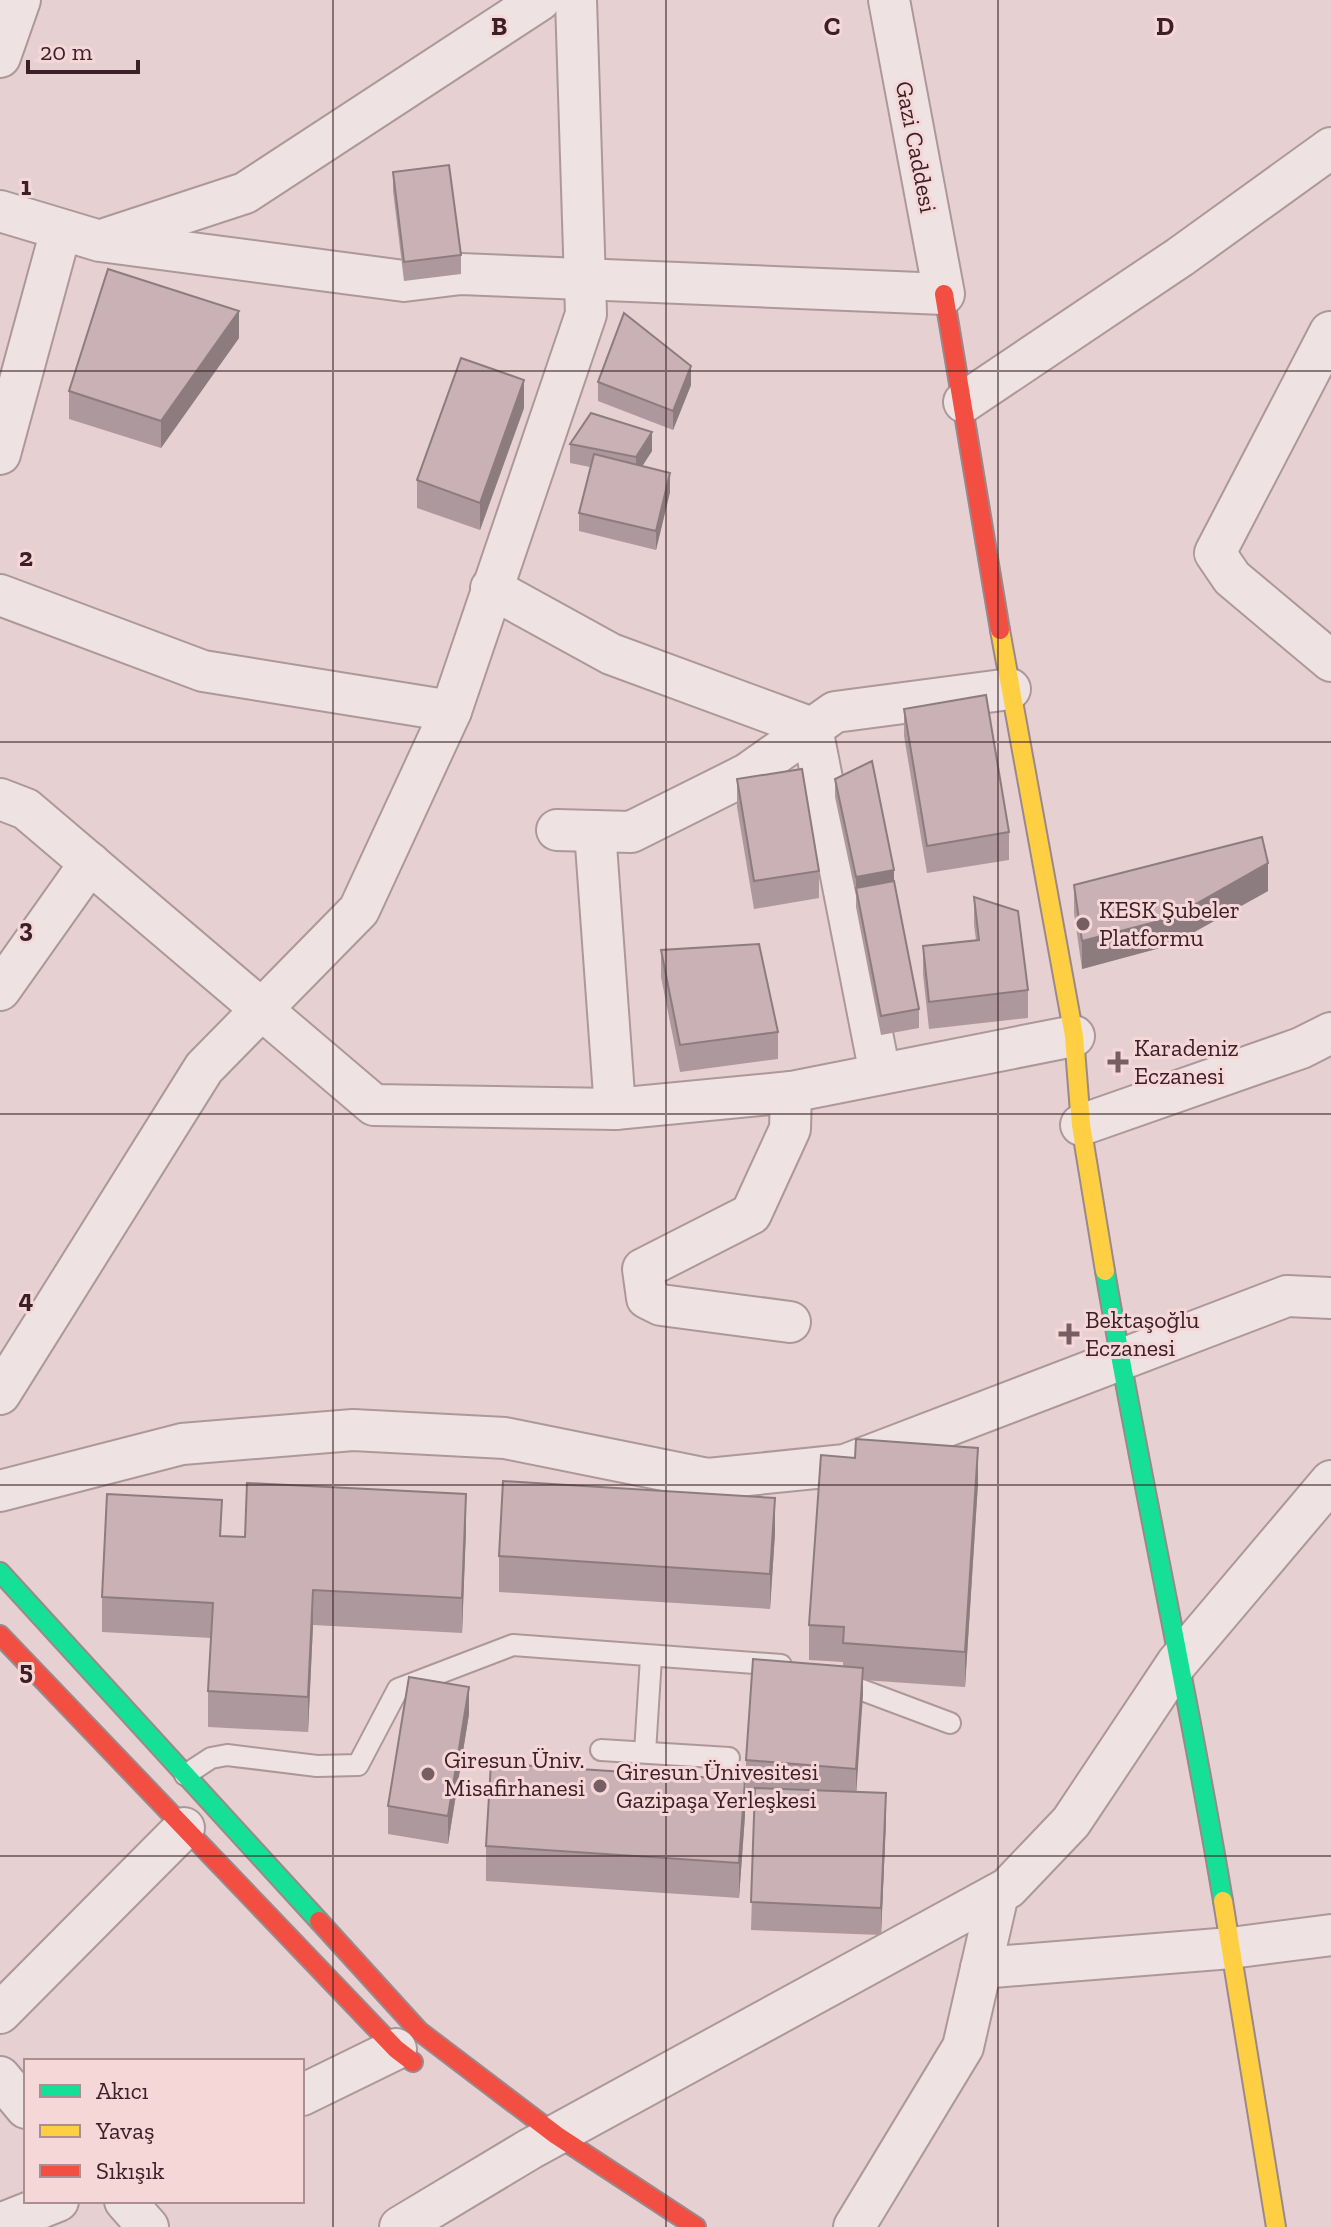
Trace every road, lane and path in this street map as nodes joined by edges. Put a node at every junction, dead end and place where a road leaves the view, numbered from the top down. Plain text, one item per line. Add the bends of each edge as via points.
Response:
1 (20, 0) edge
2 (540, 0) edge
3 (576, 0) edge
4 (889, 0) edge
5 (0, 57) edge
6 (1331, 148) edge
7 (0, 211) edge
8 (61, 230) junction
9 (100, 241) junction
10 (585, 282) junction
11 (944, 294) junction
12 (1330, 332) edge
13 (964, 402) junction
14 (0, 454) edge
15 (491, 588) junction
16 (0, 595) edge
17 (1331, 661) edge
18 (1010, 689) junction
19 (451, 711) junction
20 (812, 728) junction
21 (0, 799) edge
22 (90, 863) junction
23 (0, 990) edge
24 (262, 1009) junction
25 (1331, 1033) edge
26 (1074, 1036) junction
27 (880, 1074) junction
28 (791, 1092) junction
29 (615, 1109) junction
30 (1081, 1125) junction
31 (1331, 1298) edge
32 (790, 1322) dead end
33 (1120, 1357) junction
34 (0, 1394) edge
35 (1331, 1481) edge
36 (0, 1491) edge
37 (0, 1572) edge
38 (0, 1635) edge
39 (651, 1658) junction
40 (1177, 1663) junction
41 (950, 1723) dead end
42 (601, 1750) dead end
43 (645, 1752) junction
44 (729, 1758) dead end
45 (185, 1775) junction
46 (184, 1828) junction
47 (998, 1894) junction
48 (1331, 1935) edge
49 (1231, 1948) junction
50 (981, 1968) junction
51 (0, 2013) edge
52 (396, 2049) junction
53 (432, 2076) dead end
54 (0, 2077) edge
55 (304, 2094) edge
56 (24, 2106) edge
57 (537, 2146) junction
58 (53, 2203) edge
59 (127, 2203) edge
60 (0, 2224) edge
61 (148, 2227) edge
62 (400, 2227) edge
63 (696, 2227) edge
64 (854, 2227) edge
65 (1276, 2227) edge

1 - 5 street
2 - 9 street via 245,193
3 - 10 street
4 - 11 street, Gazi Caddesi
6 - 13 street
7 - 8 street
8 - 9 street
8 - 14 street
9 - 10 street via 404,281 461,274
10 - 11 street
10 - 15 street via 586,314
11 - 13 street
12 - 17 street via 1215,553 1232,578
13 - 18 street
15 - 19 street
15 - 20 street via 611,654
16 - 19 street via 203,671
18 - 20 street via 835,712
18 - 26 street
19 - 24 street via 359,910
20 - 27 street
20 - 29 street via 747,774 631,832 576,831
21 - 22 street via 26,809
22 - 23 street
22 - 24 street
24 - 29 street via 374,1105
24 - 34 street via 204,1068
25 - 30 street
26 - 27 street
26 - 30 street
27 - 28 street
28 - 29 street
28 - 32 street via 790,1129 751,1214 643,1269 647,1298 661,1305
30 - 33 street
31 - 33 street via 1287,1296
33 - 36 street via 845,1465 708,1479 505,1438 353,1430 182,1444
33 - 40 street
35 - 40 street
37 - 45 street
38 - 46 street
39 - 41 lane via 805,1668
39 - 43 lane
39 - 45 lane via 513,1645 398,1689 358,1765 317,1766 227,1755 211,1758
40 - 47 street via 1071,1822
40 - 49 street
42 - 43 lane
43 - 44 lane
45 - 57 street via 419,2031
46 - 51 street
46 - 52 street
47 - 50 street
47 - 57 street
48 - 49 street
49 - 50 street
49 - 65 street
50 - 64 street via 963,2047
52 - 53 street
52 - 55 street
54 - 56 street
57 - 62 street
57 - 63 street
58 - 60 street
59 - 61 street

